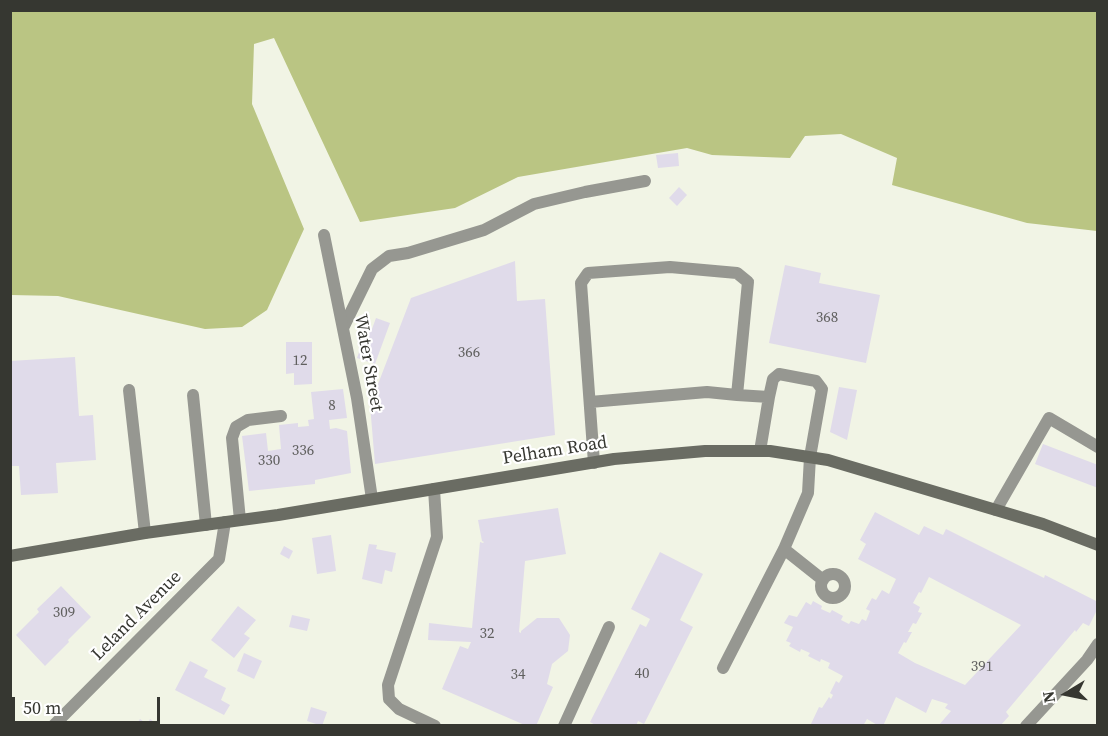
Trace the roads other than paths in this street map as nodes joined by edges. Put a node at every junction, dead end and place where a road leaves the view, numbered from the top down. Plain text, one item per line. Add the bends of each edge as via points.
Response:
1 (645, 181) dead end
2 (324, 235) dead end
3 (344, 326) junction
4 (129, 390) dead end
5 (194, 395) dead end
6 (737, 395) junction
7 (769, 397) junction
8 (590, 402) junction
9 (281, 416) dead end
10 (1098, 447) edge
11 (760, 451) junction
12 (810, 457) junction
13 (594, 463) junction
14 (434, 489) junction
15 (372, 499) junction
16 (996, 510) junction
17 (240, 520) junction
18 (225, 522) junction
19 (206, 525) junction
20 (145, 533) junction
21 (1097, 544) edge
22 (784, 549) junction
23 (10, 556) edge
24 (823, 580) dead end
25 (609, 627) dead end
26 (1098, 644) edge
27 (723, 668) dead end
28 (53, 726) edge
29 (435, 726) edge
30 (564, 726) edge
31 (1026, 726) edge

1 - 3 street via 534,204 484,230 389,256 372,269
2 - 3 street, Water Street
3 - 15 street, Water Street
4 - 20 street
5 - 19 street
6 - 7 street
6 - 8 street via 707,392
6 - 8 street via 747,282 737,273 670,267 588,273 581,284
7 - 11 street
7 - 12 street via 773,379 779,374 816,381 822,389
8 - 13 street
9 - 17 street via 248,420 236,427 232,438
10 - 16 street via 1049,418
11 - 12 main road, Pelham Road
11 - 13 main road, Pelham Road via 705,451
12 - 16 main road, Pelham Road
12 - 22 street via 808,493
13 - 14 main road, Pelham Road
14 - 15 main road, Pelham Road
14 - 29 street via 437,537 388,685 389,699 399,709
15 - 17 main road, Pelham Road
16 - 21 main road, Pelham Road
17 - 18 main road, Pelham Road
18 - 19 main road, Pelham Road
18 - 28 street, Leland Avenue via 219,559
19 - 20 main road, Pelham Road
20 - 23 main road, Pelham Road
22 - 24 street
22 - 27 street
25 - 30 street
26 - 31 street

